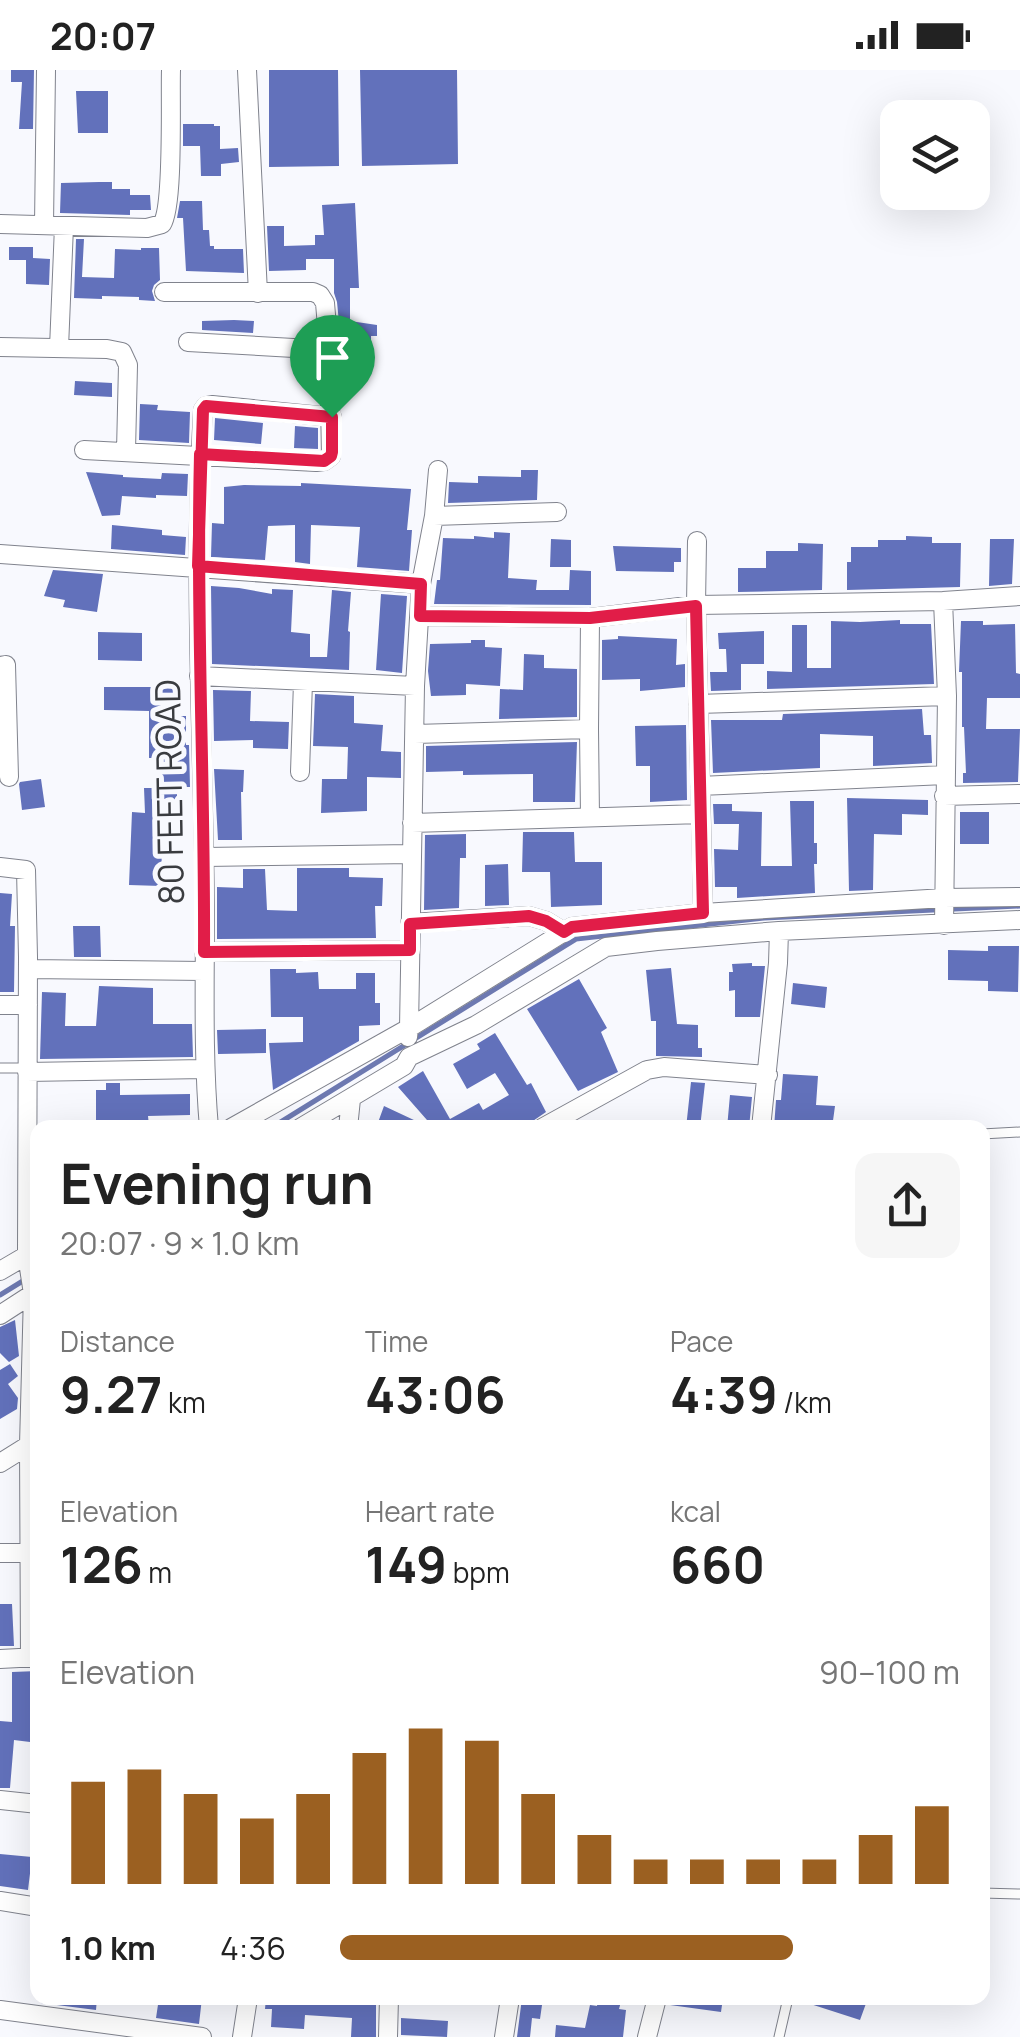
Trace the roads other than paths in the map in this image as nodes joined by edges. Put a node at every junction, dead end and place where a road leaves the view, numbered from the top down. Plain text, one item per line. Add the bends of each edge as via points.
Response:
1 (46, 70) edge
2 (171, 70) edge
3 (247, 70) edge
4 (0, 224) edge
5 (44, 225) junction
6 (64, 226) junction
7 (164, 292) dead end
8 (258, 292) junction
9 (188, 342) dead end
10 (0, 346) edge
11 (59, 348) junction
12 (329, 350) junction
13 (332, 417) junction
14 (84, 450) dead end
15 (126, 452) junction
16 (200, 454) junction
17 (438, 470) dead end
18 (558, 512) dead end
19 (434, 516) junction
20 (697, 541) dead end
21 (0, 554) edge
22 (198, 566) junction
23 (421, 584) junction
24 (1020, 596) edge
25 (943, 601) junction
26 (696, 606) junction
27 (420, 616) junction
28 (590, 618) junction
29 (3, 666) edge
30 (199, 676) junction
31 (303, 682) junction
32 (415, 686) junction
33 (946, 696) junction
34 (698, 704) junction
35 (589, 729) junction
36 (415, 734) junction
37 (300, 772) dead end
38 (945, 775) junction
39 (8, 777) dead end
40 (700, 786) junction
41 (1020, 794) edge
42 (944, 796) junction
43 (702, 814) junction
44 (590, 818) junction
45 (412, 824) junction
46 (411, 854) junction
47 (204, 857) junction
48 (0, 868) edge
49 (1020, 897) edge
50 (944, 911) junction
51 (703, 913) junction
52 (1020, 920) edge
53 (410, 924) junction
54 (779, 931) junction
55 (564, 932) junction
56 (410, 950) junction
57 (204, 961) junction
58 (28, 968) junction
59 (28, 1004) junction
60 (0, 1005) edge
61 (408, 1031) junction
62 (409, 1058) junction
63 (0, 1068) edge
64 (204, 1069) junction
65 (27, 1070) junction
66 (768, 1075) junction
67 (351, 1099) junction
68 (208, 1120) edge
69 (246, 1120) edge
70 (314, 1120) edge
71 (349, 1120) edge
72 (556, 1120) edge
73 (762, 1120) edge
74 (1020, 1132) edge
75 (990, 1134) edge
76 (30, 1172) edge
77 (0, 1271) edge
78 (30, 1274) edge
79 (30, 1278) edge
80 (0, 1314) edge
81 (30, 1444) edge
82 (0, 1464) edge
83 (0, 1552) edge
84 (30, 1553) edge
85 (0, 1658) edge
86 (30, 1658) edge
87 (0, 1800) edge
88 (30, 1803) edge
89 (990, 1893) edge
90 (1020, 1894) edge
91 (0, 1901) edge
92 (30, 1906) edge
93 (247, 2005) edge
94 (389, 2005) edge
95 (509, 2005) edge
96 (655, 2005) edge
97 (786, 2005) edge
98 (0, 2010) edge
99 (202, 2037) edge
100 (242, 2037) edge
101 (388, 2037) edge
102 (504, 2037) edge
103 (647, 2037) edge
104 (779, 2037) edge

1 - 5 street
2 - 6 street via 165,221 153,228
3 - 8 street
4 - 5 street
5 - 6 street
6 - 11 street
7 - 8 street
8 - 12 street via 320,294
9 - 12 street
10 - 11 street
11 - 15 street via 122,352 128,365
12 - 13 street
13 - 16 street via 332,452 324,461
13 - 16 street, 80 FEET ROAD via 206,406
14 - 15 street
15 - 16 street
16 - 22 street, 80 FEET ROAD
17 - 19 street
18 - 19 street
19 - 23 street
20 - 26 street
21 - 22 street
22 - 23 street
22 - 30 street, 80 FEET ROAD
23 - 27 street
24 - 25 street
25 - 26 street
25 - 33 street
26 - 28 street
26 - 34 street
27 - 28 street
27 - 32 street
28 - 35 street
29 - 39 street
30 - 31 street
30 - 47 street, 80 FEET ROAD
31 - 32 street
31 - 37 street
32 - 36 street
33 - 34 street
33 - 38 street
34 - 40 street
35 - 36 street
35 - 44 street
36 - 45 street
38 - 40 street
38 - 42 street
40 - 43 street
41 - 42 street
42 - 50 street
43 - 44 street
43 - 51 street
44 - 45 street
45 - 46 street
46 - 47 street
46 - 53 street
47 - 57 street, 80 FEET ROAD
48 - 58 street via 26,870
49 - 50 street
50 - 51 street
50 - 52 street
50 - 54 street
51 - 55 street
53 - 55 street via 529,916
53 - 56 street
54 - 62 street via 606,948
54 - 66 street
55 - 61 street
56 - 57 street
56 - 61 street
57 - 58 street
57 - 64 street, 80 FEET ROAD
58 - 59 street
59 - 60 street
59 - 65 street
61 - 62 street
61 - 69 street
62 - 67 street
63 - 65 lane
64 - 65 street
64 - 68 street, 80 FEET ROAD
65 - 76 street
66 - 72 street via 646,1070
66 - 73 street
67 - 70 street
67 - 71 street
74 - 75 lane
77 - 78 street
79 - 80 street
81 - 82 street
83 - 84 street
85 - 86 street
87 - 88 street
89 - 90 lane
91 - 92 street
93 - 100 street
94 - 101 street
95 - 102 street
96 - 103 street
97 - 104 lane
98 - 99 street

